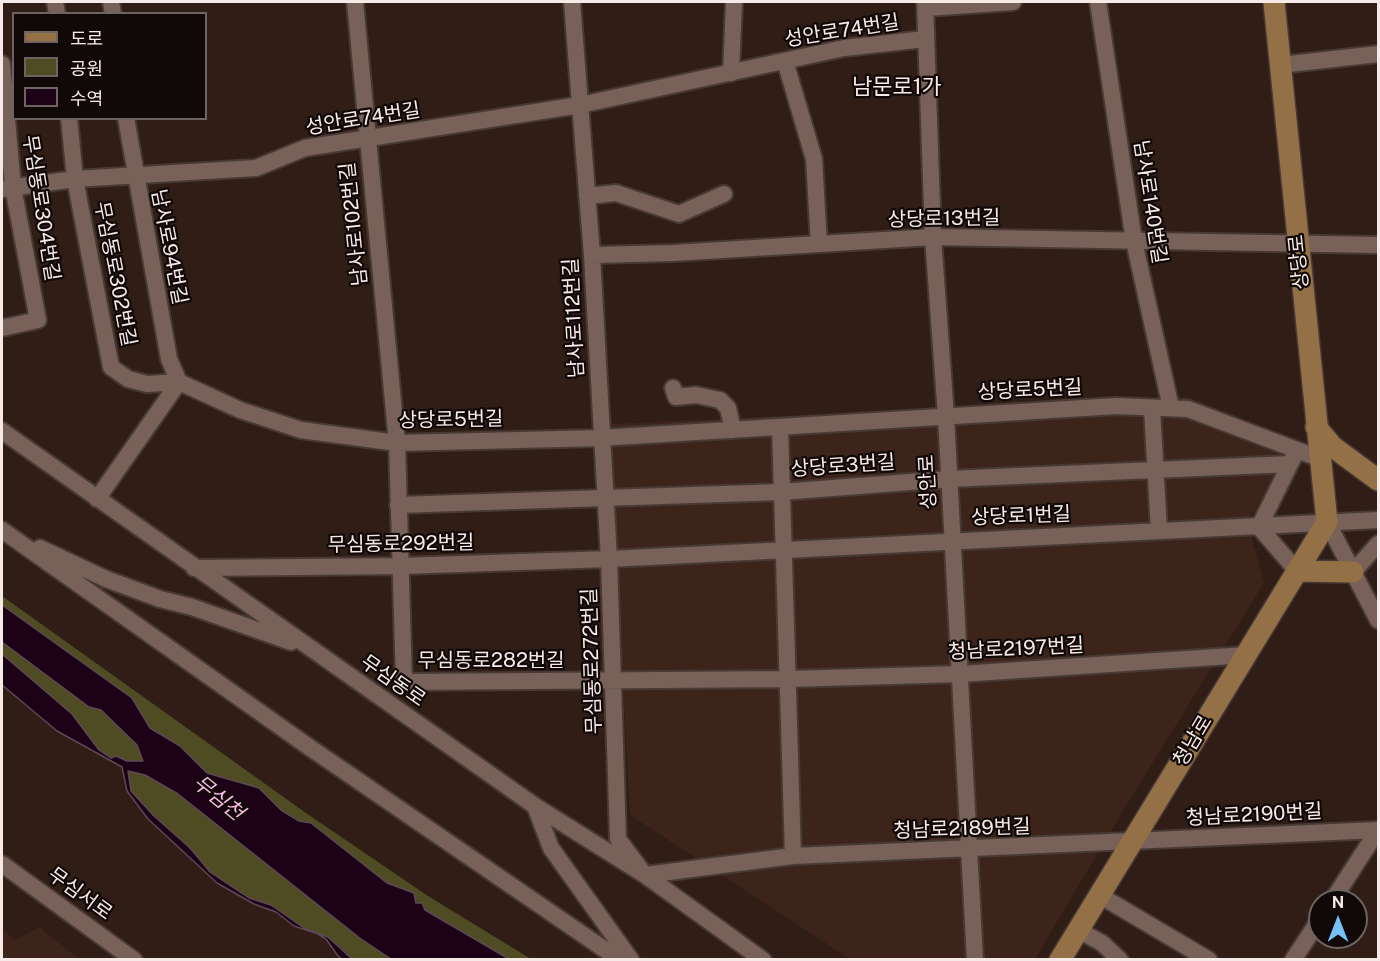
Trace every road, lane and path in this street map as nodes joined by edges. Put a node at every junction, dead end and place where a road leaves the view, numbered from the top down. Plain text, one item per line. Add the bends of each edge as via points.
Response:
1 (355, 2) edge
2 (572, 2) edge
3 (734, 2) edge
4 (1013, 2) edge
5 (1098, 2) edge
6 (1274, 2) edge
7 (926, 4) edge
8 (925, 39) junction
9 (1378, 54) edge
10 (785, 61) junction
11 (2, 64) edge
12 (1280, 65) junction
13 (730, 73) junction
14 (580, 105) junction
15 (69, 120) edge
16 (126, 120) edge
17 (367, 139) junction
18 (134, 175) junction
19 (75, 179) junction
20 (7, 188) edge
21 (724, 194) dead end
22 (587, 196) junction
23 (933, 237) junction
24 (1134, 241) junction
25 (819, 244) junction
26 (1298, 245) junction
27 (1378, 245) edge
28 (592, 255) junction
29 (2, 328) edge
30 (179, 382) junction
31 (674, 388) dead end
32 (1152, 408) junction
33 (1171, 408) junction
34 (946, 417) junction
35 (780, 427) junction
36 (1316, 428) junction
37 (733, 430) junction
38 (2, 431) edge
39 (600, 438) junction
40 (397, 443) junction
41 (1294, 457) junction
42 (1321, 459) junction
43 (1156, 469) junction
44 (949, 479) junction
45 (1378, 480) edge
46 (781, 492) junction
47 (605, 498) junction
48 (97, 499) junction
49 (399, 505) junction
50 (1378, 519) edge
51 (1327, 522) junction
52 (1259, 527) junction
53 (2, 530) edge
54 (1159, 531) junction
55 (953, 540) junction
56 (1378, 544) edge
57 (782, 550) junction
58 (609, 559) junction
59 (400, 566) junction
60 (194, 568) junction
61 (1297, 571) junction
62 (1353, 572) junction
63 (1373, 602) edge
64 (1378, 620) edge
65 (311, 649) junction
66 (1245, 655) junction
67 (960, 674) junction
68 (789, 679) junction
69 (404, 682) junction
70 (614, 683) junction
71 (388, 703) junction
72 (535, 806) junction
73 (1378, 830) edge
74 (1132, 842) junction
75 (969, 850) junction
76 (794, 856) junction
77 (2, 864) edge
78 (645, 875) junction
79 (1340, 889) edge
80 (1099, 895) junction
81 (1078, 930) junction
82 (1308, 937) edge
83 (134, 960) edge
84 (620, 960) edge
85 (631, 960) edge
86 (763, 960) edge
87 (975, 960) edge
88 (1060, 960) edge
89 (1120, 960) edge
90 (1209, 960) edge
91 (1293, 960) edge

1 - 17 street, 남사로102번길
2 - 14 street, 남사로112번길
3 - 13 street
4 - 7 street
5 - 24 street, 남사로140번길
6 - 12 main road, 상당로
7 - 8 street, 성안로
8 - 10 street, 성안로74번길 via 844,48
8 - 23 street, 성안로
9 - 12 street
10 - 13 street, 성안로74번길
10 - 25 street via 814,159
11 - 20 street, 무심동로304번길
12 - 26 main road, 상당로
13 - 14 street, 성안로74번길
14 - 17 street, 성안로74번길
14 - 22 street, 남사로112번길
15 - 19 street, 무심동로302번길
16 - 18 street, 남사로94번길
17 - 18 street, 성안로74번길 via 305,148 256,168
17 - 40 street, 남사로102번길
18 - 19 street, 성안로74번길
18 - 30 street, 남사로94번길 via 169,359
19 - 20 street, 성안로74번길
19 - 30 street, 무심동로302번길 via 111,367 128,379 147,384
20 - 29 street, 무심동로304번길 via 38,320
21 - 22 street via 679,214 616,193
22 - 28 street, 남사로112번길
23 - 24 street, 상당로13번길
23 - 25 street, 상당로13번길
23 - 34 street, 성안로
24 - 26 street, 상당로13번길
24 - 33 street, 남사로140번길
25 - 28 street, 상당로13번길
26 - 27 street, 상당로13번길
26 - 36 main road, 상당로
28 - 39 street, 남사로112번길
30 - 40 street, 상당로5번길 via 240,410 301,430
30 - 48 street
31 - 37 street via 676,397 696,395 720,400 728,408
32 - 33 street, 상당로5번길
32 - 34 street, 상당로5번길 via 1116,406
32 - 43 street
33 - 41 street, 상당로5번길 via 1188,409
34 - 35 street, 상당로5번길
34 - 44 street, 성안로
35 - 37 street, 상당로5번길
35 - 46 street
36 - 42 main road, 상당로
36 - 45 main road via 1333,447
37 - 39 street, 상당로5번길
38 - 48 street, 무심동로
39 - 40 street, 상당로5번길
39 - 47 street, 무심동로272번길
40 - 49 street, 남사로102번길
41 - 42 street, 상당로5번길
41 - 43 street, 상당로3번길
41 - 52 street
42 - 51 main road, 상당로
43 - 44 street, 상당로3번길
43 - 54 street
44 - 46 street, 상당로3번길
44 - 55 street, 성안로
46 - 47 street, 상당로3번길
46 - 57 street
47 - 49 street, 상당로3번길
47 - 58 street, 무심동로272번길
48 - 60 street, 무심동로
49 - 59 street, 남사로102번길
50 - 51 street, 상당로1번길
51 - 52 street, 상당로1번길
51 - 61 main road, 청남로
51 - 62 street
52 - 54 street, 상당로1번길
52 - 61 street
53 - 65 street via 106,579
53 - 84 street
54 - 55 street, 상당로1번길
55 - 57 street, 상당로1번길
55 - 67 street, 성안로
56 - 62 street
57 - 58 street, 상당로1번길
57 - 68 street
58 - 59 street, 무심동로292번길
58 - 70 street, 무심동로272번길
59 - 60 street, 무심동로292번길
59 - 69 street, 남사로102번길
60 - 65 street, 무심동로
61 - 62 main road
61 - 66 main road, 청남로
62 - 63 street
63 - 64 street
65 - 71 street, 무심동로
66 - 67 street, 청남로2197번길
66 - 74 main road, 청남로
67 - 68 street, 청남로2197번길
67 - 75 street, 성안로
68 - 70 street, 청남로2197번길
68 - 76 street
69 - 70 street, 무심동로282번길
69 - 71 street
70 - 78 street, 무심동로272번길 via 618,839
71 - 72 street, 무심동로
72 - 78 street, 무심동로
72 - 85 street via 551,848
73 - 74 street, 청남로2190번길
73 - 79 street, 청남로2190번길
74 - 75 street, 청남로2189번길
74 - 80 main road, 청남로
75 - 76 street, 청남로2189번길
75 - 87 street, 성안로
76 - 78 street, 청남로2189번길
77 - 83 street, 무심서로
78 - 86 street, 무심동로
80 - 81 main road, 청남로
80 - 90 street
81 - 88 main road, 청남로
81 - 89 street via 1102,943
82 - 91 street

